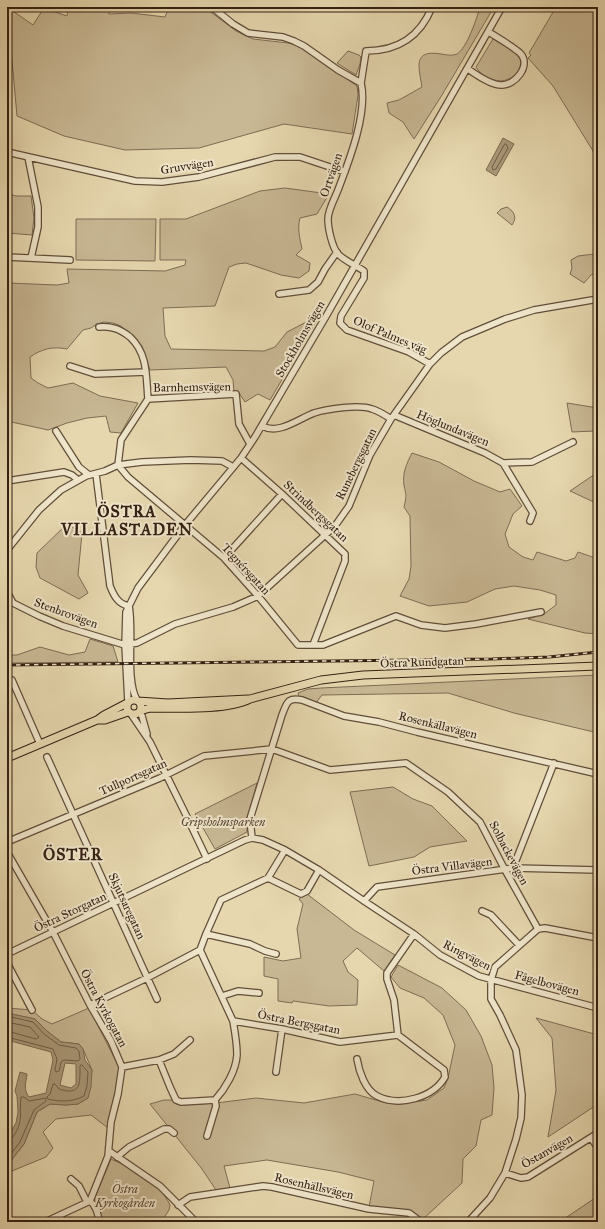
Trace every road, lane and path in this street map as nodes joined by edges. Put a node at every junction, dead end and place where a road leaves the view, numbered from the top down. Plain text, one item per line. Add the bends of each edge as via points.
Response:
1 (212, 7) edge
2 (432, 7) edge
3 (502, 7) edge
4 (489, 32) junction
5 (468, 69) junction
6 (361, 83) junction
7 (7, 152) edge
8 (28, 157) junction
9 (345, 172) junction
10 (337, 252) junction
11 (7, 257) edge
12 (32, 258) junction
13 (70, 260) dead end
14 (355, 265) junction
15 (280, 294) dead end
16 (598, 298) edge
17 (99, 327) dead end
18 (430, 364) junction
19 (70, 366) dead end
20 (146, 372) junction
21 (148, 399) junction
22 (392, 417) junction
23 (262, 426) junction
24 (56, 431) dead end
25 (573, 442) dead end
26 (250, 444) junction
27 (240, 458) junction
28 (504, 463) junction
29 (118, 465) junction
30 (233, 467) junction
31 (96, 474) junction
32 (89, 475) junction
33 (78, 480) junction
34 (7, 481) edge
35 (282, 494) junction
36 (530, 521) dead end
37 (185, 525) junction
38 (325, 536) junction
39 (7, 550) edge
40 (224, 558) junction
41 (7, 592) edge
42 (258, 596) junction
43 (10, 604) edge
44 (129, 606) junction
45 (541, 612) dead end
46 (128, 645) junction
47 (313, 645) junction
48 (598, 666) edge
49 (7, 680) edge
50 (250, 699) junction
51 (137, 701) junction
52 (128, 702) junction
53 (139, 711) junction
54 (130, 713) junction
55 (97, 720) junction
56 (150, 742) junction
57 (40, 744) junction
58 (272, 750) junction
59 (47, 757) dead end
60 (7, 758) edge
61 (554, 763) junction
62 (598, 774) edge
63 (166, 775) junction
64 (73, 815) junction
65 (252, 838) junction
66 (7, 842) edge
67 (285, 850) junction
68 (7, 852) edge
69 (207, 859) junction
70 (513, 868) junction
71 (319, 870) junction
72 (504, 870) junction
73 (598, 870) edge
74 (268, 878) junction
75 (364, 901) junction
76 (114, 903) junction
77 (482, 911) dead end
78 (538, 929) junction
79 (53, 932) junction
80 (206, 934) junction
81 (414, 934) junction
82 (598, 938) edge
83 (519, 945) junction
84 (200, 950) junction
85 (7, 954) edge
86 (276, 954) dead end
87 (7, 963) edge
88 (148, 978) junction
89 (491, 980) junction
90 (259, 993) dead end
91 (222, 996) junction
92 (157, 999) dead end
93 (90, 1005) junction
94 (598, 1008) edge
95 (32, 1010) dead end
96 (234, 1021) junction
97 (282, 1029) junction
98 (398, 1036) junction
99 (190, 1040) dead end
100 (357, 1059) dead end
101 (159, 1060) junction
102 (122, 1067) junction
103 (276, 1072) dead end
104 (215, 1100) junction
105 (174, 1133) dead end
106 (598, 1133) edge
107 (207, 1136) dead end
108 (591, 1138) junction
109 (598, 1148) edge
110 (109, 1151) junction
111 (117, 1157) junction
112 (505, 1173) junction
113 (71, 1179) dead end
114 (86, 1203) junction
115 (178, 1204) junction
116 (7, 1216) edge
117 (9, 1222) edge
118 (45, 1222) edge
119 (98, 1222) edge
120 (194, 1222) edge
121 (421, 1222) edge
122 (468, 1222) edge

1 - 6 street via 248,33 283,37 304,46
2 - 6 street, Ortvägen via 418,31 404,42 380,51 366,51
3 - 4 street, Stockholmsvägen
4 - 5 street, Stockholmsvägen
4 - 5 street via 521,54 524,69 510,83 500,85 489,82
5 - 14 street, Stockholmsvägen
6 - 9 street, Ortvägen via 363,100
7 - 8 street, Gruvvägen
8 - 9 street, Gruvvägen via 135,181 162,182 199,177 275,157 300,157
8 - 12 street via 38,207 38,227
9 - 10 street, Ortvägen via 328,217 330,235
10 - 14 street
10 - 15 street via 318,282 309,290
11 - 12 street
12 - 13 street
14 - 18 street, Olof Palmes väg via 364,271 364,278 340,323 347,330 409,352
14 - 23 street, Stockholmsvägen
16 - 18 street, Runebergsgatan via 534,310 488,326 462,337
17 - 20 street via 108,326 121,330 138,344
18 - 22 street, Runebergsgatan
19 - 20 street via 95,374
20 - 21 street
21 - 26 street, Barnhemsvägen via 236,394 239,424
21 - 29 street, Barnhemsvägen via 121,440
22 - 23 street, Höglundavägen via 370,408 342,407 314,413 280,428
22 - 28 street, Höglundavägen via 485,453
22 - 38 street, Runebergsgatan via 370,455 349,506
23 - 26 street, Stockholmsvägen
24 - 32 street via 79,467
25 - 28 street, Höglundavägen via 532,462
26 - 27 street, Stockholmsvägen
27 - 30 street, Stockholmsvägen
27 - 35 street, Strindbergsgatan
28 - 36 street via 533,513
29 - 30 street via 191,460 222,461
29 - 31 street
29 - 37 street, Tegnérsgatan via 128,477
30 - 37 street, Stockholmsvägen
31 - 32 street
31 - 44 street via 110,586 117,600
32 - 33 street
33 - 34 street via 64,472
33 - 39 street via 61,490 39,510
35 - 38 street, Strindbergsgatan
35 - 40 street
37 - 40 street, Tegnérsgatan
37 - 44 street, Stockholmsvägen via 138,588
38 - 42 street, Runebergsgatan
38 - 47 street, Strindbergsgatan via 344,552 346,558
40 - 42 street, Tegnérsgatan
41 - 43 street, Stenbrovägen
42 - 46 street, Runebergsgatan via 233,607 176,624
42 - 47 street, Tegnérsgatan via 298,645
43 - 46 street, Stenbrovägen via 63,626
44 - 46 street, Stockholmsvägen
45 - 47 street via 445,628 421,625 396,616 323,645
46 - 51 street, Stockholmsvägen via 134,695
46 - 52 street, Stockholmsvägen
48 - 50 main road, Östra Rundgatan via 363,675 320,680
49 - 57 street via 12,680
50 - 51 main road, Östra Rundgatan via 168,703
50 - 53 main road, Östra Rundgatan via 227,706 150,708
51 - 52 main road
51 - 53 main road via 141,706
52 - 54 main road via 126,707
52 - 55 main road
53 - 54 main road via 135,714
53 - 56 street
54 - 55 main road
54 - 56 street
55 - 57 main road
56 - 63 street
57 - 60 main road
58 - 61 street, Rosenkällavägen via 287,703 296,699 344,716
58 - 63 street, Tullportsgatan via 204,756
58 - 65 street, Rosenkällavägen via 250,819
58 - 72 street, Solbackevägen via 330,770 406,763 448,792 480,822
59 - 64 street, Skjutsaregatan
61 - 62 street, Rosenkällavägen
61 - 70 street
63 - 64 street, Tullportsgatan
63 - 69 street
64 - 66 street, Tullportsgatan
64 - 76 street, Skjutsaregatan
65 - 67 street, Ringvägen
65 - 69 street
67 - 71 street, Ringvägen
67 - 74 street
68 - 79 street, Östra Kyrkogatan
69 - 76 street, Östra Storgatan
70 - 72 street, Östra Villavägen
70 - 73 street, Östra Villavägen
71 - 74 street via 307,891 301,894
71 - 75 street, Ringvägen
72 - 75 street, Östra Villavägen via 377,887
72 - 78 street, Solbackevägen
74 - 80 street via 221,900
75 - 81 street, Ringvägen
76 - 79 street, Östra Storgatan
76 - 88 street, Skjutsaregatan
77 - 83 street via 491,915
78 - 82 street via 545,928
78 - 83 street
79 - 85 street, Östra Storgatan
79 - 93 street, Östra Kyrkogatan
80 - 84 street
80 - 86 street via 250,944
81 - 89 street, Ringvägen via 440,955
81 - 98 street via 387,973 386,979 394,1000
83 - 89 street via 495,967
84 - 88 street
84 - 91 street
87 - 95 street
88 - 92 street, Skjutsaregatan
88 - 93 street
89 - 94 street, Fågelbovägen
89 - 112 street, Ringvägen via 490,999 516,1050 522,1095 517,1138
90 - 91 street via 238,991
91 - 96 street
93 - 102 street, Östra Kyrkogatan via 112,1041
96 - 97 street, Östra Bergsgatan
96 - 104 street via 236,1062 229,1079
97 - 98 street, Östra Bergsgatan via 340,1042
97 - 103 street
98 - 100 street via 444,1070 445,1077 435,1089 416,1098 400,1101 376,1096 359,1071
99 - 101 street via 174,1054
101 - 102 street
101 - 104 street via 176,1100
102 - 110 street, Östra Kyrkogatan via 111,1122
104 - 107 street via 216,1106
105 - 111 street via 164,1129 129,1147
106 - 108 street, Östanvägen
108 - 109 street
108 - 112 street, Östanvägen via 528,1176 521,1178
110 - 111 street
110 - 114 street, Östra Kyrkogatan
111 - 115 street via 160,1186
112 - 122 street, Ringvägen via 490,1198
113 - 114 street via 79,1186
114 - 118 street
114 - 119 street via 94,1204 98,1212
115 - 120 street
115 - 121 street, Rosenhällsvägen via 190,1197 264,1186 369,1209 409,1213
116 - 117 street

